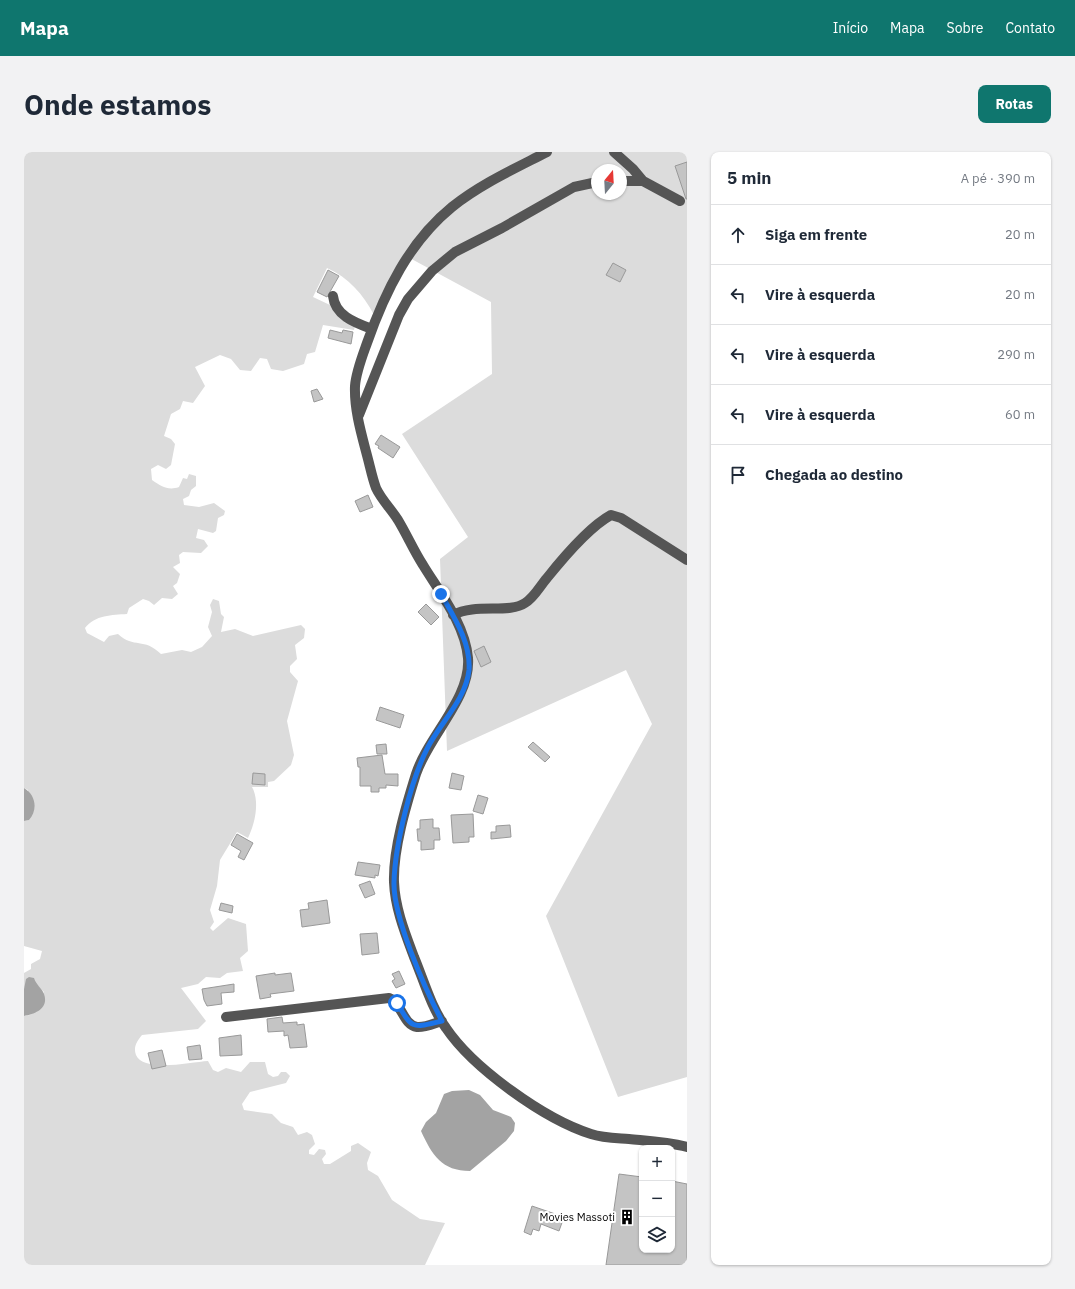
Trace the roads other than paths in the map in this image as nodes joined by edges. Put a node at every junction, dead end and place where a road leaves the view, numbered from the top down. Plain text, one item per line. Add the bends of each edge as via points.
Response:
1 (547, 152) edge
2 (614, 152) edge
3 (627, 181) edge
4 (643, 181) junction
5 (591, 183) edge
6 (680, 201) dead end
7 (333, 296) dead end
8 (372, 328) junction
9 (358, 417) junction
10 (687, 560) edge
11 (453, 615) junction
12 (226, 1017) dead end
13 (442, 1021) junction
14 (687, 1147) edge

1 - 8 street via 481,186 431,226 398,271
2 - 4 street
3 - 4 street
4 - 6 street
5 - 9 street via 574,187 455,252 432,271 398,315
7 - 8 street via 335,306 340,312 357,323
8 - 9 street via 355,386
9 - 11 street via 376,488
10 - 11 street via 621,518 611,515 600,521 524,604 504,608 478,608
11 - 13 street via 467,649 468,676 461,694 427,747 416,773 399,840 394,883 402,923
12 - 13 street via 389,998 397,1003 413,1025 418,1027
13 - 14 street via 459,1045 484,1070 515,1093 573,1127 602,1137

